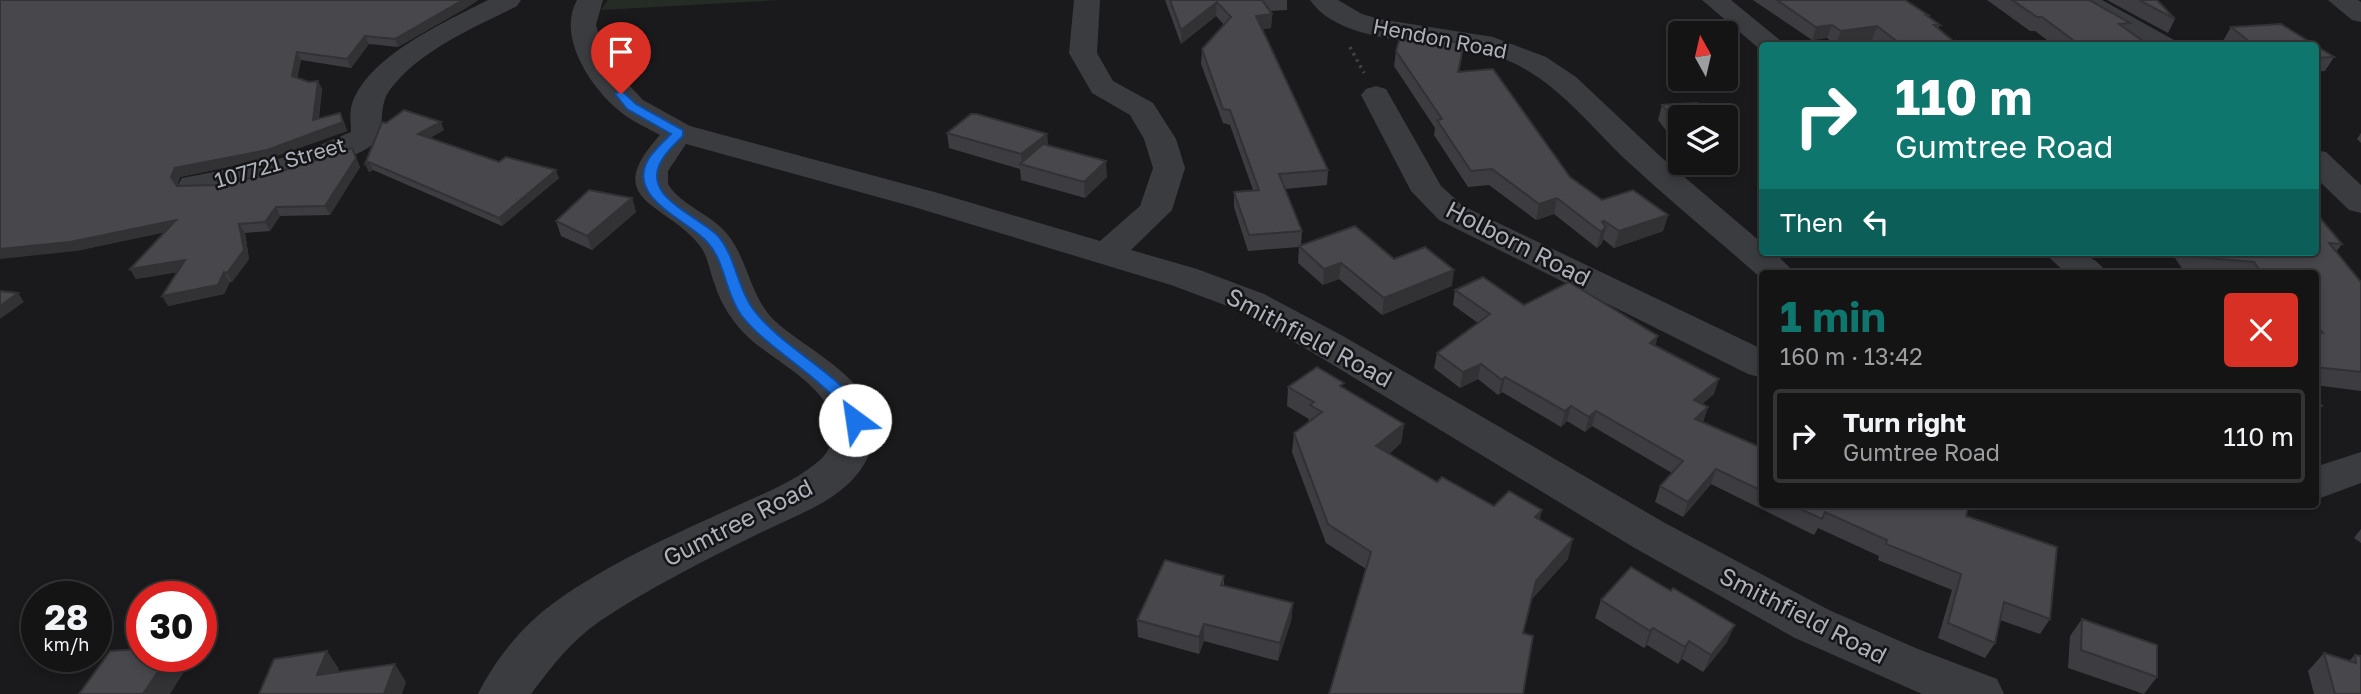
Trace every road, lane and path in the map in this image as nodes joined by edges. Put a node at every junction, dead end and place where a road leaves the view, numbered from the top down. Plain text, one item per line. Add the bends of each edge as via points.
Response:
1 (508, 0) edge
2 (590, 0) edge
3 (1087, 0) edge
4 (1715, 0) edge
5 (2082, 0) edge
6 (2341, 0) edge
7 (1325, 4) edge
8 (2361, 14) edge
9 (1768, 42) edge
10 (2157, 42) edge
11 (1376, 95) joint
12 (678, 133) junction
13 (2319, 163) edge
14 (194, 185) edge
15 (2361, 202) edge
16 (1107, 253) junction
17 (2066, 256) edge
18 (1774, 270) edge
19 (2085, 270) edge
20 (1759, 364) edge
21 (2361, 467) edge
22 (2319, 483) edge
23 (503, 694) edge
24 (1979, 694) edge

1 - 14 street, 107721 Street via 414,52 397,67 368,102 362,138 265,172
2 - 12 street, Smithfield Road via 582,26 596,65 632,106
3 - 16 street via 1083,53 1102,86 1142,109 1160,139 1169,168 1155,210
4 - 9 street
5 - 10 street
6 - 8 street
7 - 11 path
7 - 18 street, Hendon Road via 1370,25 1489,45 1537,63 1561,78 1633,149
11 - 20 street, Holborn Road via 1427,191 1451,213
12 - 16 street, Smithfield Road
12 - 23 street, Gumtree Road via 654,160 653,188 664,204 712,238 736,294 763,330 850,403 855,420 852,448 835,472 800,494 643,572 579,611 535,650
13 - 15 street
16 - 24 street, Smithfield Road via 1251,302 1649,535 1812,624
17 - 19 street
21 - 22 street

